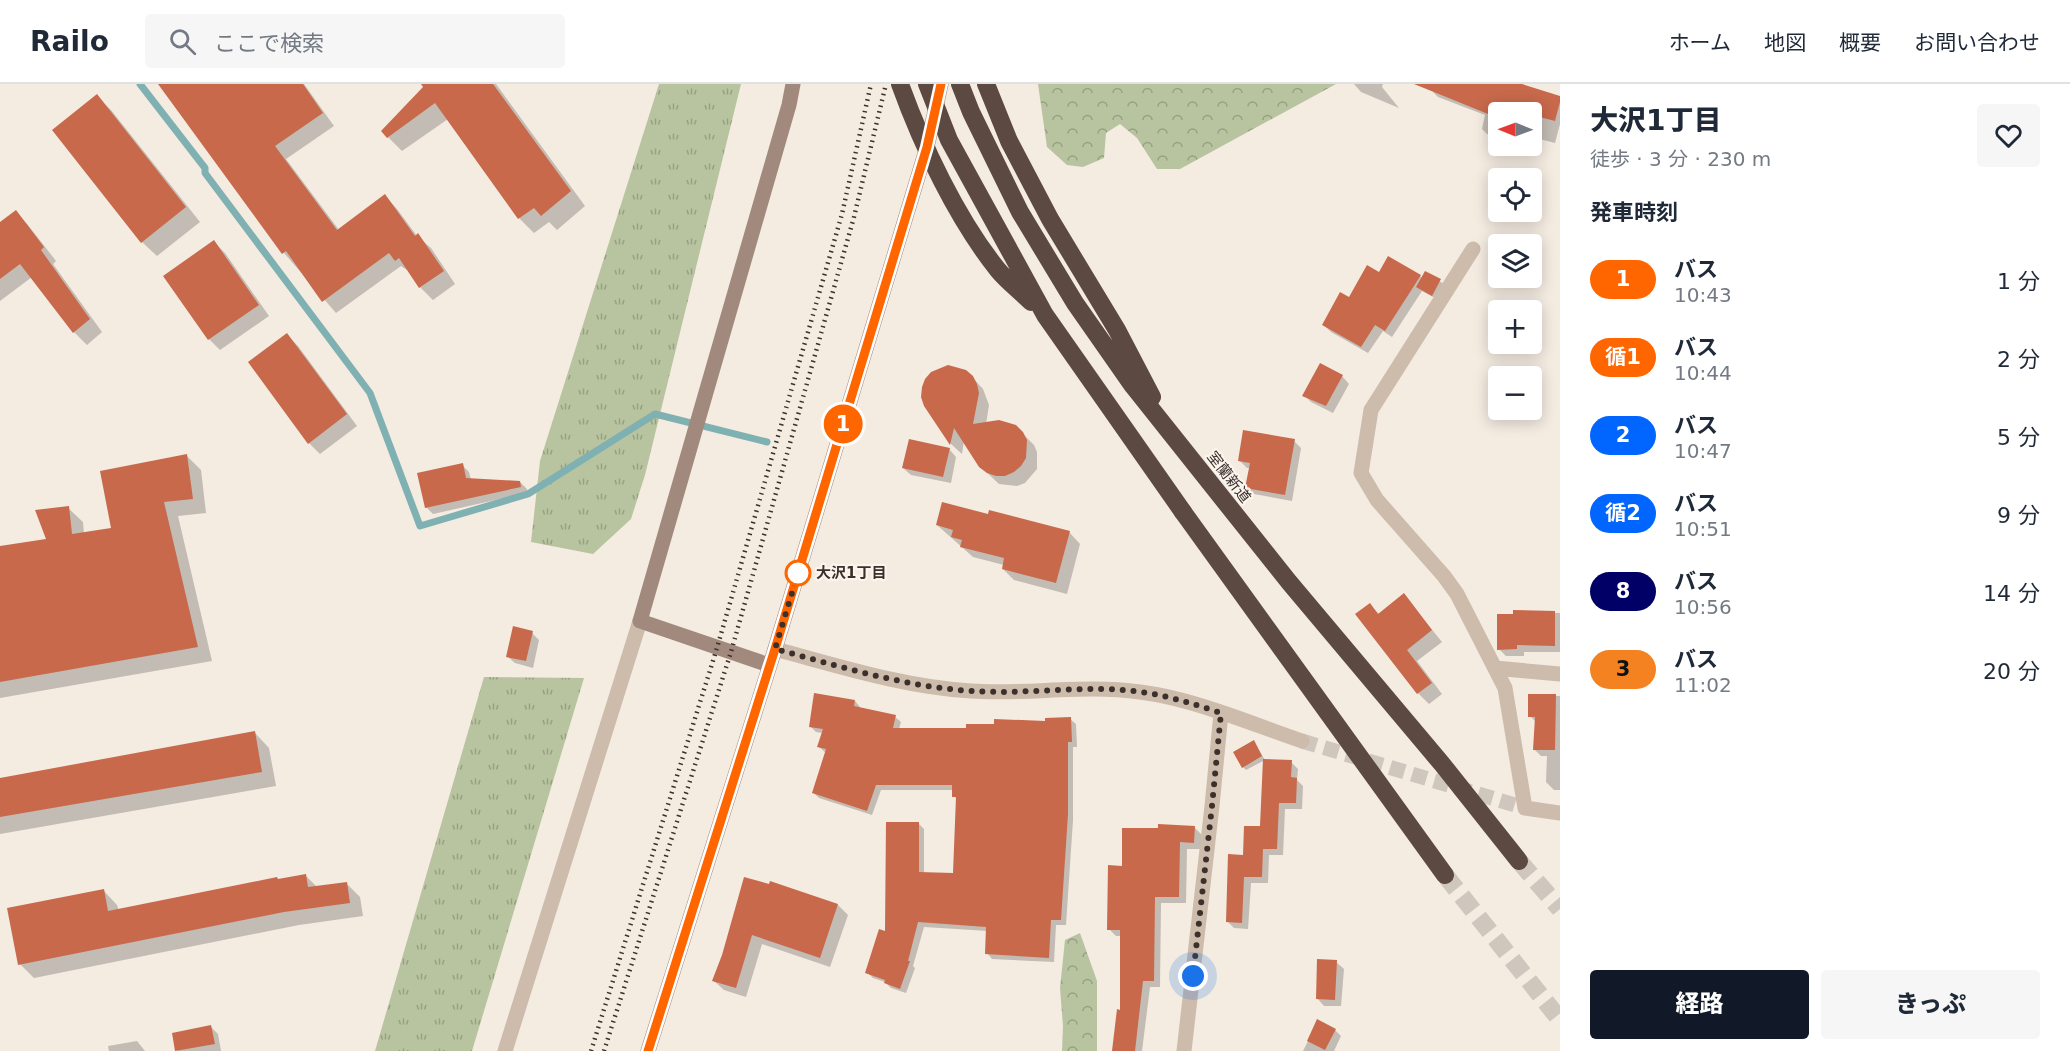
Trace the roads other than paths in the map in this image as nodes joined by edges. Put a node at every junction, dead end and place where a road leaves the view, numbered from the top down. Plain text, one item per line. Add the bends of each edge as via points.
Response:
1 (793, 84) edge
2 (900, 84) edge
3 (927, 84) edge
4 (941, 84) edge
5 (960, 84) edge
6 (986, 84) edge
7 (1473, 249) dead end
8 (1045, 315) junction
9 (1171, 433) junction
10 (640, 621) junction
11 (775, 649) junction
12 (769, 665) junction
13 (1496, 668) junction
14 (1560, 674) edge
15 (1221, 713) junction
16 (1302, 741) tunnel mouth
17 (1560, 813) edge
18 (1519, 861) tunnel mouth
19 (1445, 875) tunnel mouth
20 (1188, 1049) edge
21 (505, 1051) edge
22 (648, 1051) edge

1 - 10 street
2 - 8 highway, bridge via 918,132 968,227 998,271
3 - 8 highway, bridge via 949,140
4 - 11 street via 927,147
5 - 9 highway, 室蘭新道 via 1020,212 1074,303 1132,386
6 - 9 highway via 1050,219 1118,330
7 - 13 street via 1371,410 1361,473 1377,500 1457,594
8 - 19 highway, bridge
9 - 18 highway, 室蘭新道
10 - 12 street
10 - 21 street
11 - 12 street
11 - 15 street via 933,687 972,692 1139,692
12 - 22 street
13 - 14 street
13 - 17 street via 1505,688 1525,808
15 - 16 street
15 - 20 street

